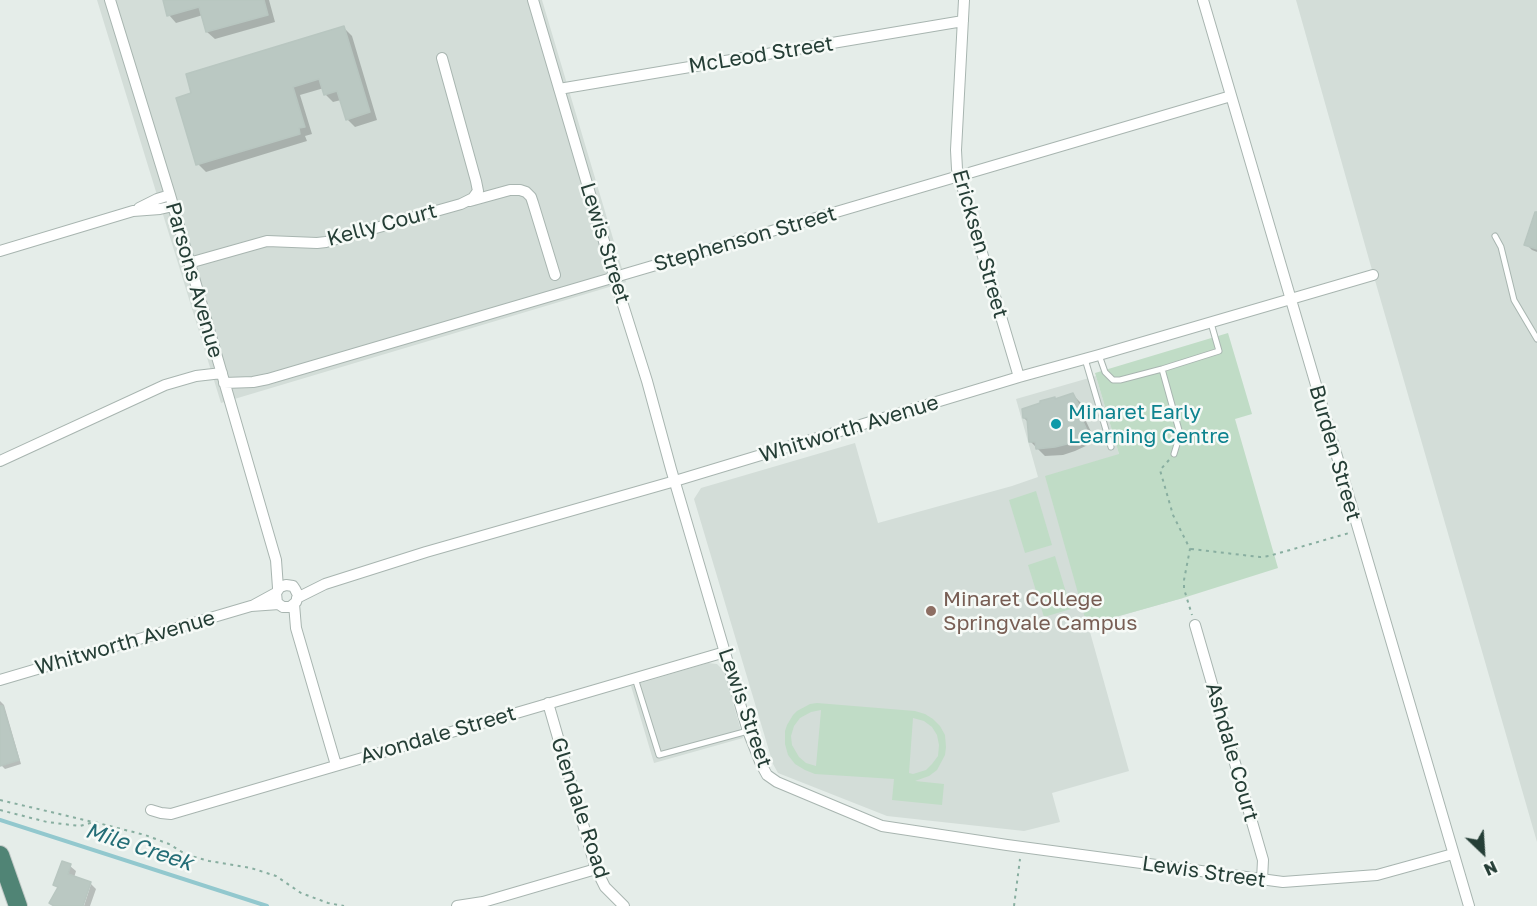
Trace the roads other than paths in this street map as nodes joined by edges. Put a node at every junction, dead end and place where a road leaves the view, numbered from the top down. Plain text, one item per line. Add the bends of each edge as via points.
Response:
1 (110, 0) edge
2 (533, 0) edge
3 (964, 0) edge
4 (1203, 0) edge
5 (963, 21) junction
6 (442, 57) dead end
7 (559, 88) junction
8 (1230, 96) junction
9 (959, 176) junction
10 (171, 200) junction
11 (469, 201) junction
12 (1495, 236) dead end
13 (0, 251) edge
14 (189, 263) junction
15 (555, 275) dead end
16 (1373, 275) dead end
17 (615, 277) junction
18 (1290, 300) junction
19 (1211, 323) junction
20 (1537, 339) edge
21 (1100, 355) junction
22 (1085, 359) junction
23 (1162, 369) junction
24 (1019, 377) junction
25 (223, 378) junction
26 (1111, 447) dead end
27 (1174, 454) road end
28 (0, 461) edge
29 (675, 481) junction
30 (325, 584) junction
31 (283, 594) junction
32 (296, 601) junction
33 (1195, 625) road end
34 (296, 628) junction
35 (725, 652) junction
36 (635, 678) junction
37 (0, 680) edge
38 (548, 703) junction
39 (748, 731) junction
40 (336, 765) junction
41 (151, 810) dead end
42 (1453, 854) junction
43 (0, 855) edge
44 (596, 869) junction
45 (1262, 880) junction
46 (18, 906) edge
47 (457, 906) edge
48 (624, 906) edge
49 (1469, 906) edge

1 - 10 street, Parsons Avenue
2 - 7 street, Lewis Street
3 - 5 street, Ericksen Street
4 - 8 street, Burden Street
5 - 7 street, McLeod Street
5 - 9 street, Ericksen Street via 956,150
6 - 11 street via 478,190
7 - 17 street, Lewis Street
8 - 9 street, Stephenson Street
8 - 18 street, Burden Street
9 - 17 street, Stephenson Street
9 - 24 street, Ericksen Street
10 - 13 street via 157,199 134,211
10 - 14 street, Parsons Avenue
11 - 14 street, Kelly Court via 327,242 267,241
11 - 15 street, Kelly Court via 510,190 531,196
12 - 20 lane via 1514,300
14 - 25 street, Parsons Avenue
16 - 18 street, Whitworth Avenue
17 - 25 street, Stephenson Street via 268,380
17 - 29 street, Lewis Street
18 - 19 street, Whitworth Avenue
18 - 42 street, Burden Street
19 - 21 street, Whitworth Avenue
19 - 23 lane via 1219,351
21 - 22 street, Whitworth Avenue
21 - 23 lane via 1105,372 1113,380
22 - 24 street, Whitworth Avenue
22 - 26 lane
23 - 27 lane via 1180,434
24 - 29 street, Whitworth Avenue
25 - 28 street, Stephenson Street via 196,376 165,385
25 - 31 street, Parsons Avenue
29 - 30 street, Whitworth Avenue
29 - 35 street, Lewis Street
30 - 31 street, Whitworth Avenue
30 - 32 street, Whitworth Avenue
31 - 32 street via 297,592
31 - 32 street, Whitworth Avenue via 290,607
31 - 34 street
31 - 37 street, Whitworth Avenue
32 - 34 street
33 - 45 street, Ashdale Court via 1263,860
34 - 40 street
35 - 36 street, Avondale Street
35 - 39 street, Lewis Street
36 - 38 street, Avondale Street
36 - 39 lane via 658,755
38 - 40 street, Avondale Street
38 - 44 street, Glendale Road
39 - 45 street, Lewis Street via 767,776 882,826
40 - 41 street, Avondale Street via 171,814
42 - 45 street, Lewis Street via 1377,876
42 - 49 street, Burden Street
43 - 46 highway
44 - 47 street
44 - 48 street, Glendale Road via 605,887

